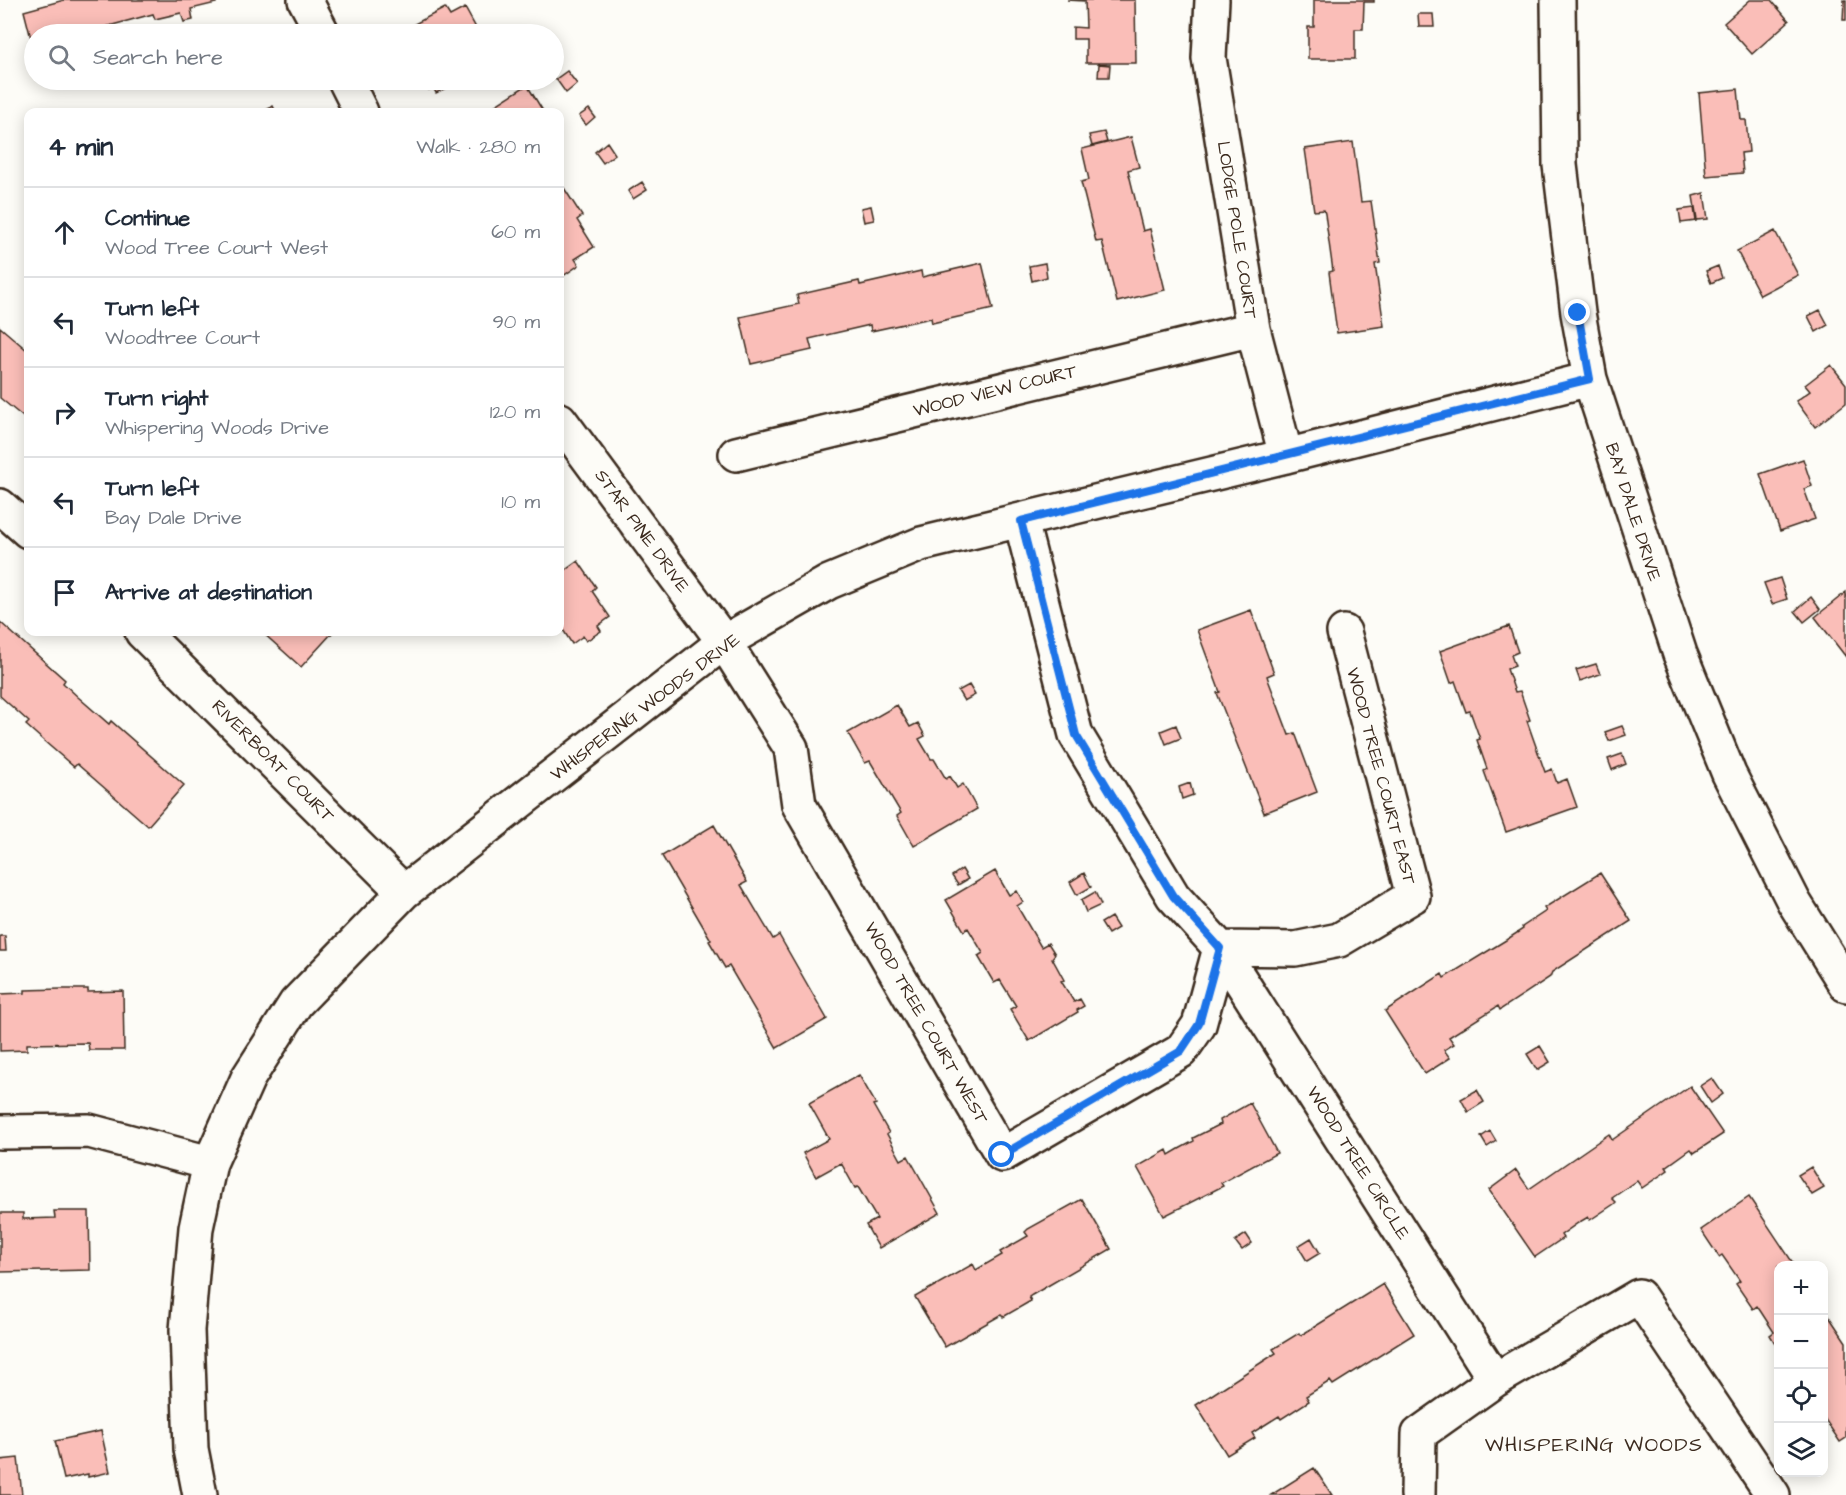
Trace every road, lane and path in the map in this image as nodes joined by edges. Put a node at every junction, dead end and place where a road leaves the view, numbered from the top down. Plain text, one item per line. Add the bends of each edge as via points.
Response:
1 (305, 0) edge
2 (1212, 0) edge
3 (1558, 0) edge
4 (318, 24) edge
5 (350, 90) edge
6 (359, 108) edge
7 (1253, 329) junction
8 (1590, 379) junction
9 (564, 425) edge
10 (736, 454) dead end
11 (1286, 456) junction
12 (0, 506) edge
13 (1021, 521) junction
14 (24, 527) edge
15 (1344, 632) dead end
16 (145, 636) edge
17 (724, 642) junction
18 (404, 892) junction
19 (1220, 948) junction
20 (1846, 985) edge
21 (0, 1132) edge
22 (210, 1163) junction
23 (1495, 1380) junction
24 (200, 1495) edge
25 (1418, 1495) edge
26 (1773, 1495) edge

1 - 4 street
2 - 7 street, LODGE POLE COURT via 1209,58
3 - 8 street, BAY DALE DRIVE via 1560,165
5 - 6 street
7 - 10 street, WOOD VIEW COURT
7 - 11 street, LODGE POLE COURT
8 - 11 street, WHISPERING WOODS DRIVE
8 - 20 street, BAY DALE DRIVE via 1680,654 1729,774 1794,902
9 - 17 street, STAR PINE DRIVE
11 - 13 street, WHISPERING WOODS DRIVE
12 - 14 street
13 - 17 street, WHISPERING WOODS DRIVE via 921,544 829,582
13 - 19 street, WOOD TREE CIRCLE via 1076,735 1173,896
15 - 19 street, WOOD TREE COURT EAST via 1413,896 1339,940 1295,949
16 - 18 street, RIVERBOAT COURT
17 - 18 street, WHISPERING WOODS DRIVE
17 - 19 street, WOOD TREE COURT WEST via 791,748 799,805 1002,1155 1181,1051 1199,1024
18 - 22 street, WHISPERING WOODS DRIVE via 296,1003 248,1078
19 - 23 street, WOOD TREE CIRCLE
21 - 22 street via 89,1131
22 - 24 street, WHISPERING WOODS DRIVE via 196,1228 187,1330 191,1449
23 - 25 street via 1419,1434
23 - 26 street via 1639,1296

